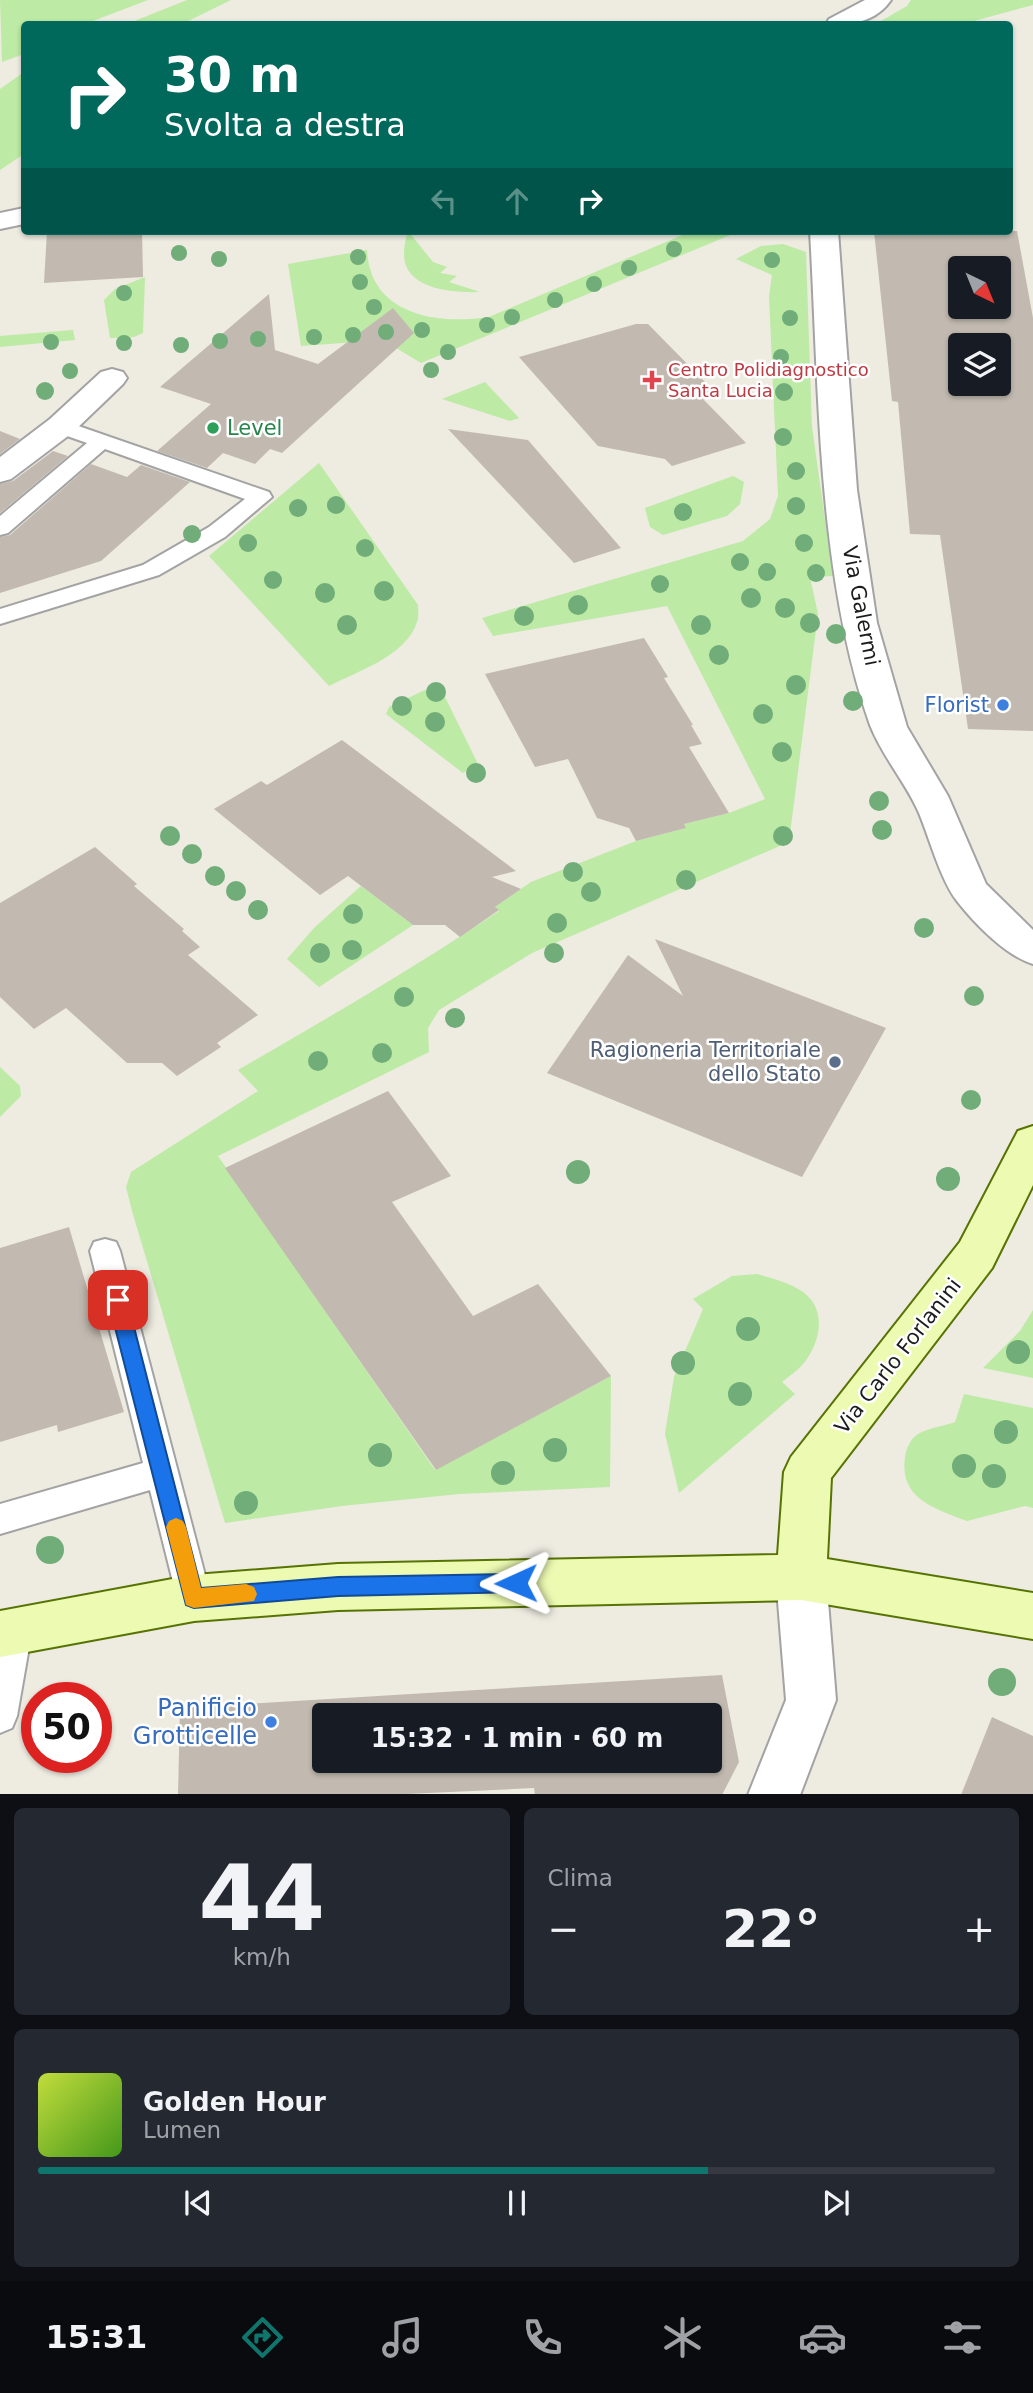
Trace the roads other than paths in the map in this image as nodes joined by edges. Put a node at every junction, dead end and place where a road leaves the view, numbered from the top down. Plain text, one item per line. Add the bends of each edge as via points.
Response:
1 (879, 0) edge
2 (846, 21) edge
3 (21, 217) edge
4 (0, 221) edge
5 (824, 235) edge
6 (112, 378) dead end
7 (61, 426) junction
8 (102, 441) junction
9 (0, 472) edge
10 (0, 528) edge
11 (0, 617) edge
12 (1026, 945) edge
13 (1033, 1143) edge
14 (105, 1251) dead end
15 (162, 1472) junction
16 (0, 1519) edge
17 (801, 1577) junction
18 (194, 1598) junction
19 (1033, 1616) edge
20 (7, 1632) edge
21 (0, 1716) edge
22 (774, 1794) edge

1 - 2 street
3 - 4 street
5 - 12 street, Via Galermi via 841,490 860,623 889,727 930,796 970,891
6 - 7 street
7 - 8 lane
7 - 9 street
8 - 10 lane
8 - 11 lane via 261,497 207,538 151,570
13 - 17 main road, Via Carlo Forlanini via 976,1255 808,1472
14 - 15 lane
15 - 16 lane
15 - 18 lane
17 - 18 main road via 338,1587
17 - 19 main road
17 - 22 street via 811,1700
18 - 20 main road
20 - 21 lane

